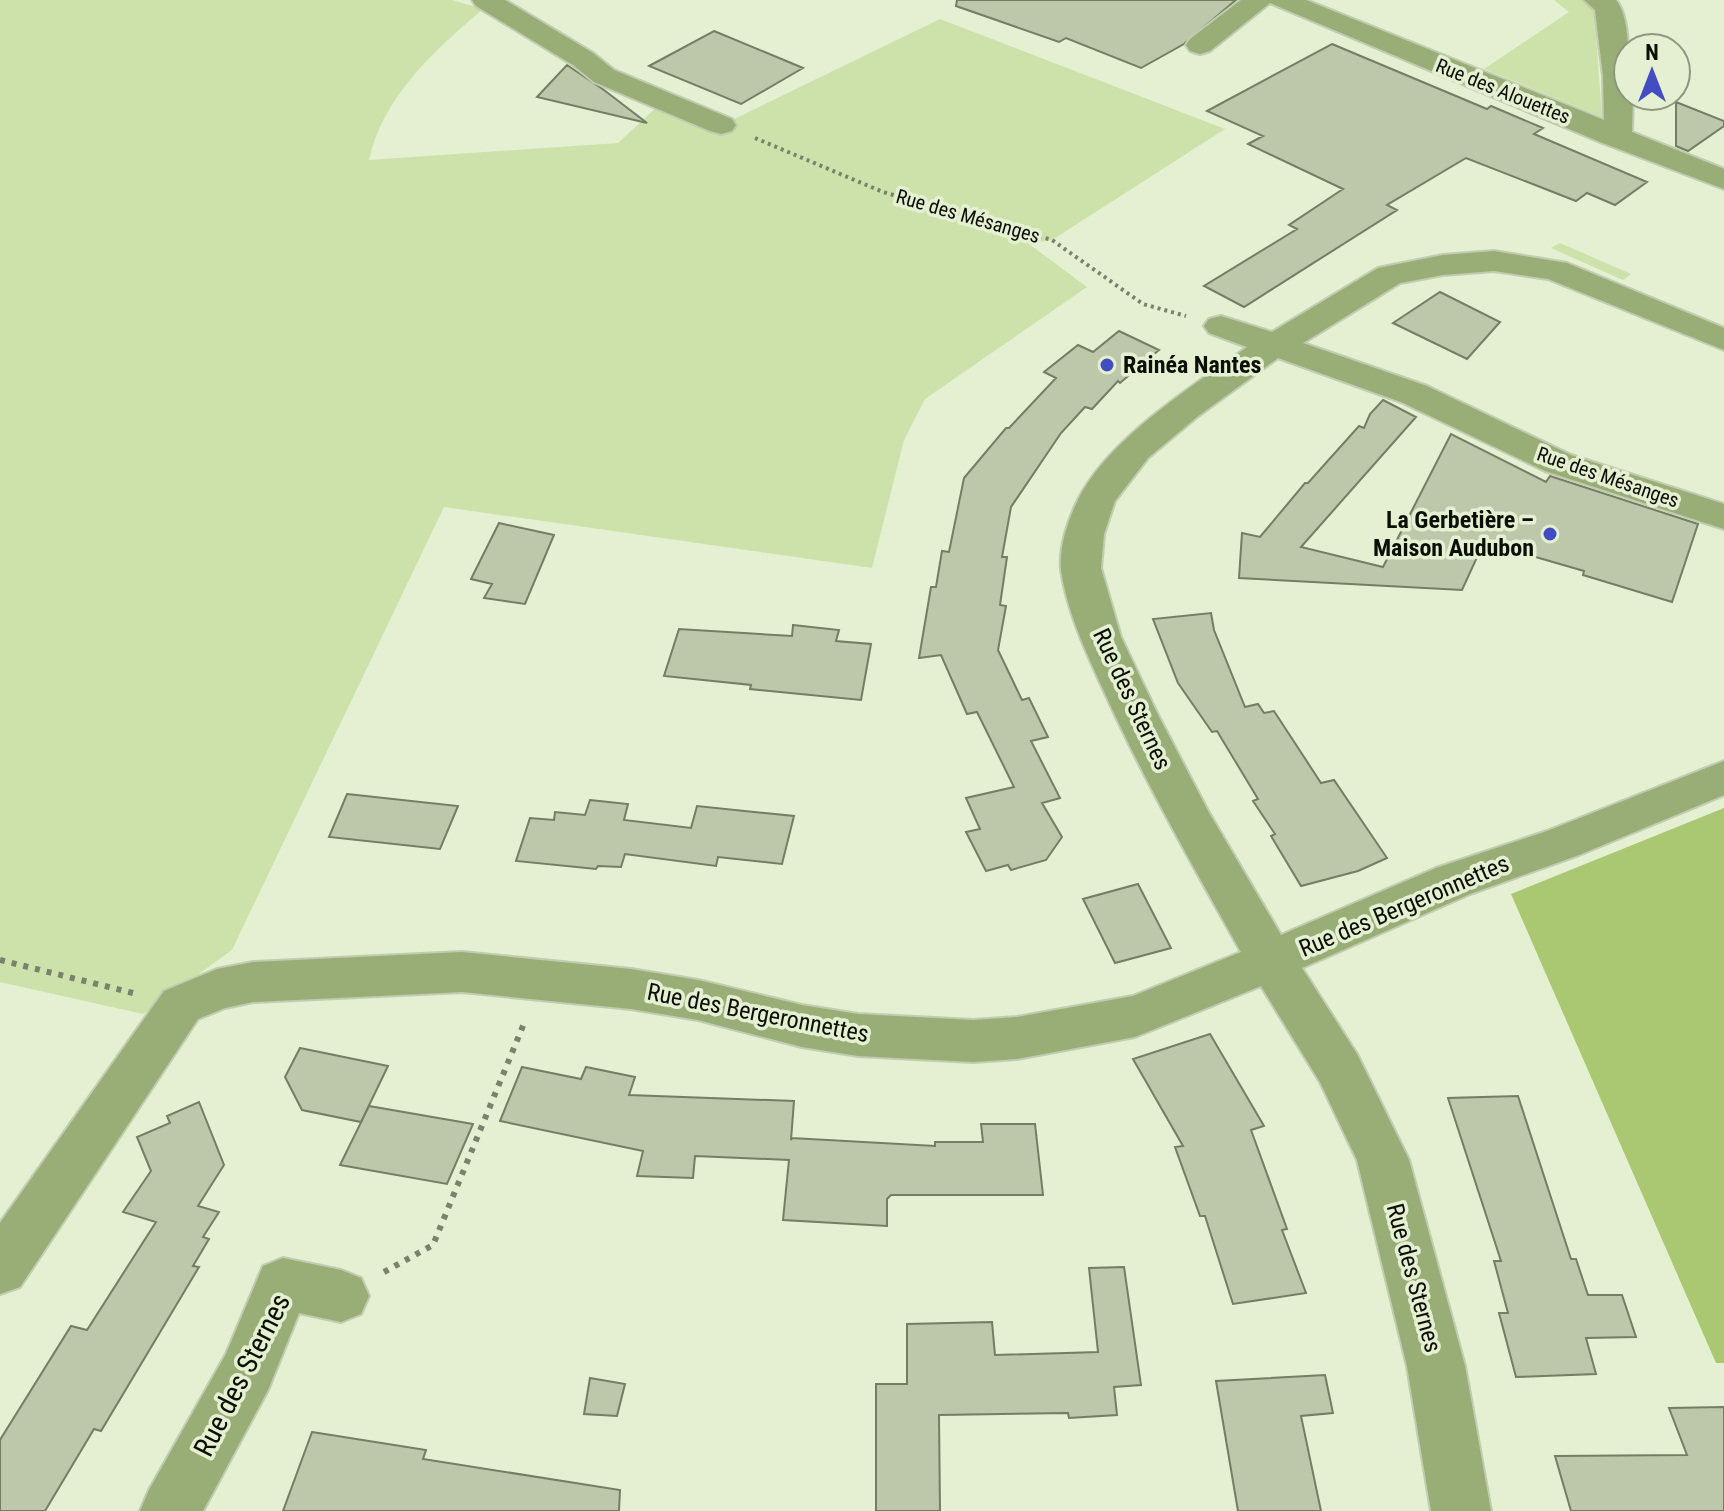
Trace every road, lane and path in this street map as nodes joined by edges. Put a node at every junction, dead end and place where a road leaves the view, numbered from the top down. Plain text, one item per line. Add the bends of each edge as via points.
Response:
1 (486, 0) edge
2 (1258, 0) edge
3 (1282, 0) edge
4 (1598, 0) edge
5 (1200, 45) dead end
6 (721, 125) joint
7 (1611, 136) junction
8 (1724, 180) edge
9 (1221, 326) joint
10 (1724, 340) edge
11 (1276, 345) junction
12 (1724, 517) edge
13 (1724, 777) edge
14 (0, 960) edge
15 (1273, 961) junction
16 (542, 980) junction
17 (181, 1005) junction
18 (0, 1269) edge
19 (341, 1296) joint
20 (170, 1511) edge
21 (1461, 1511) edge

1 - 6 street via 604,76
2 - 5 street
3 - 7 street, Rue des Alouettes
4 - 7 street via 1608,7 1618,76 1619,129
6 - 9 path, Rue des Mésanges via 883,192 1052,240 1143,304
7 - 8 street, Rue des Alouettes
9 - 11 street, Rue des Mésanges
10 - 11 street, Rue des Sternes via 1555,270 1494,261 1390,275
11 - 12 street, Rue des Mésanges via 1414,394 1558,463
11 - 15 street, Rue des Sternes via 1135,450 1097,499 1084,534 1081,568 1100,637 1136,715
13 - 15 street, Rue des Bergeronnettes via 1453,881
14 - 17 path
15 - 16 street, Rue des Bergeronnettes via 1135,1016 973,1041 858,1035 685,997
15 - 21 street, Rue des Sternes via 1339,1069 1383,1160 1436,1366
16 - 17 street, Rue des Bergeronnettes via 462,972 309,978 217,989
16 - 19 path via 433,1245
17 - 18 street
19 - 20 street, Rue des Sternes via 283,1284 248,1371

